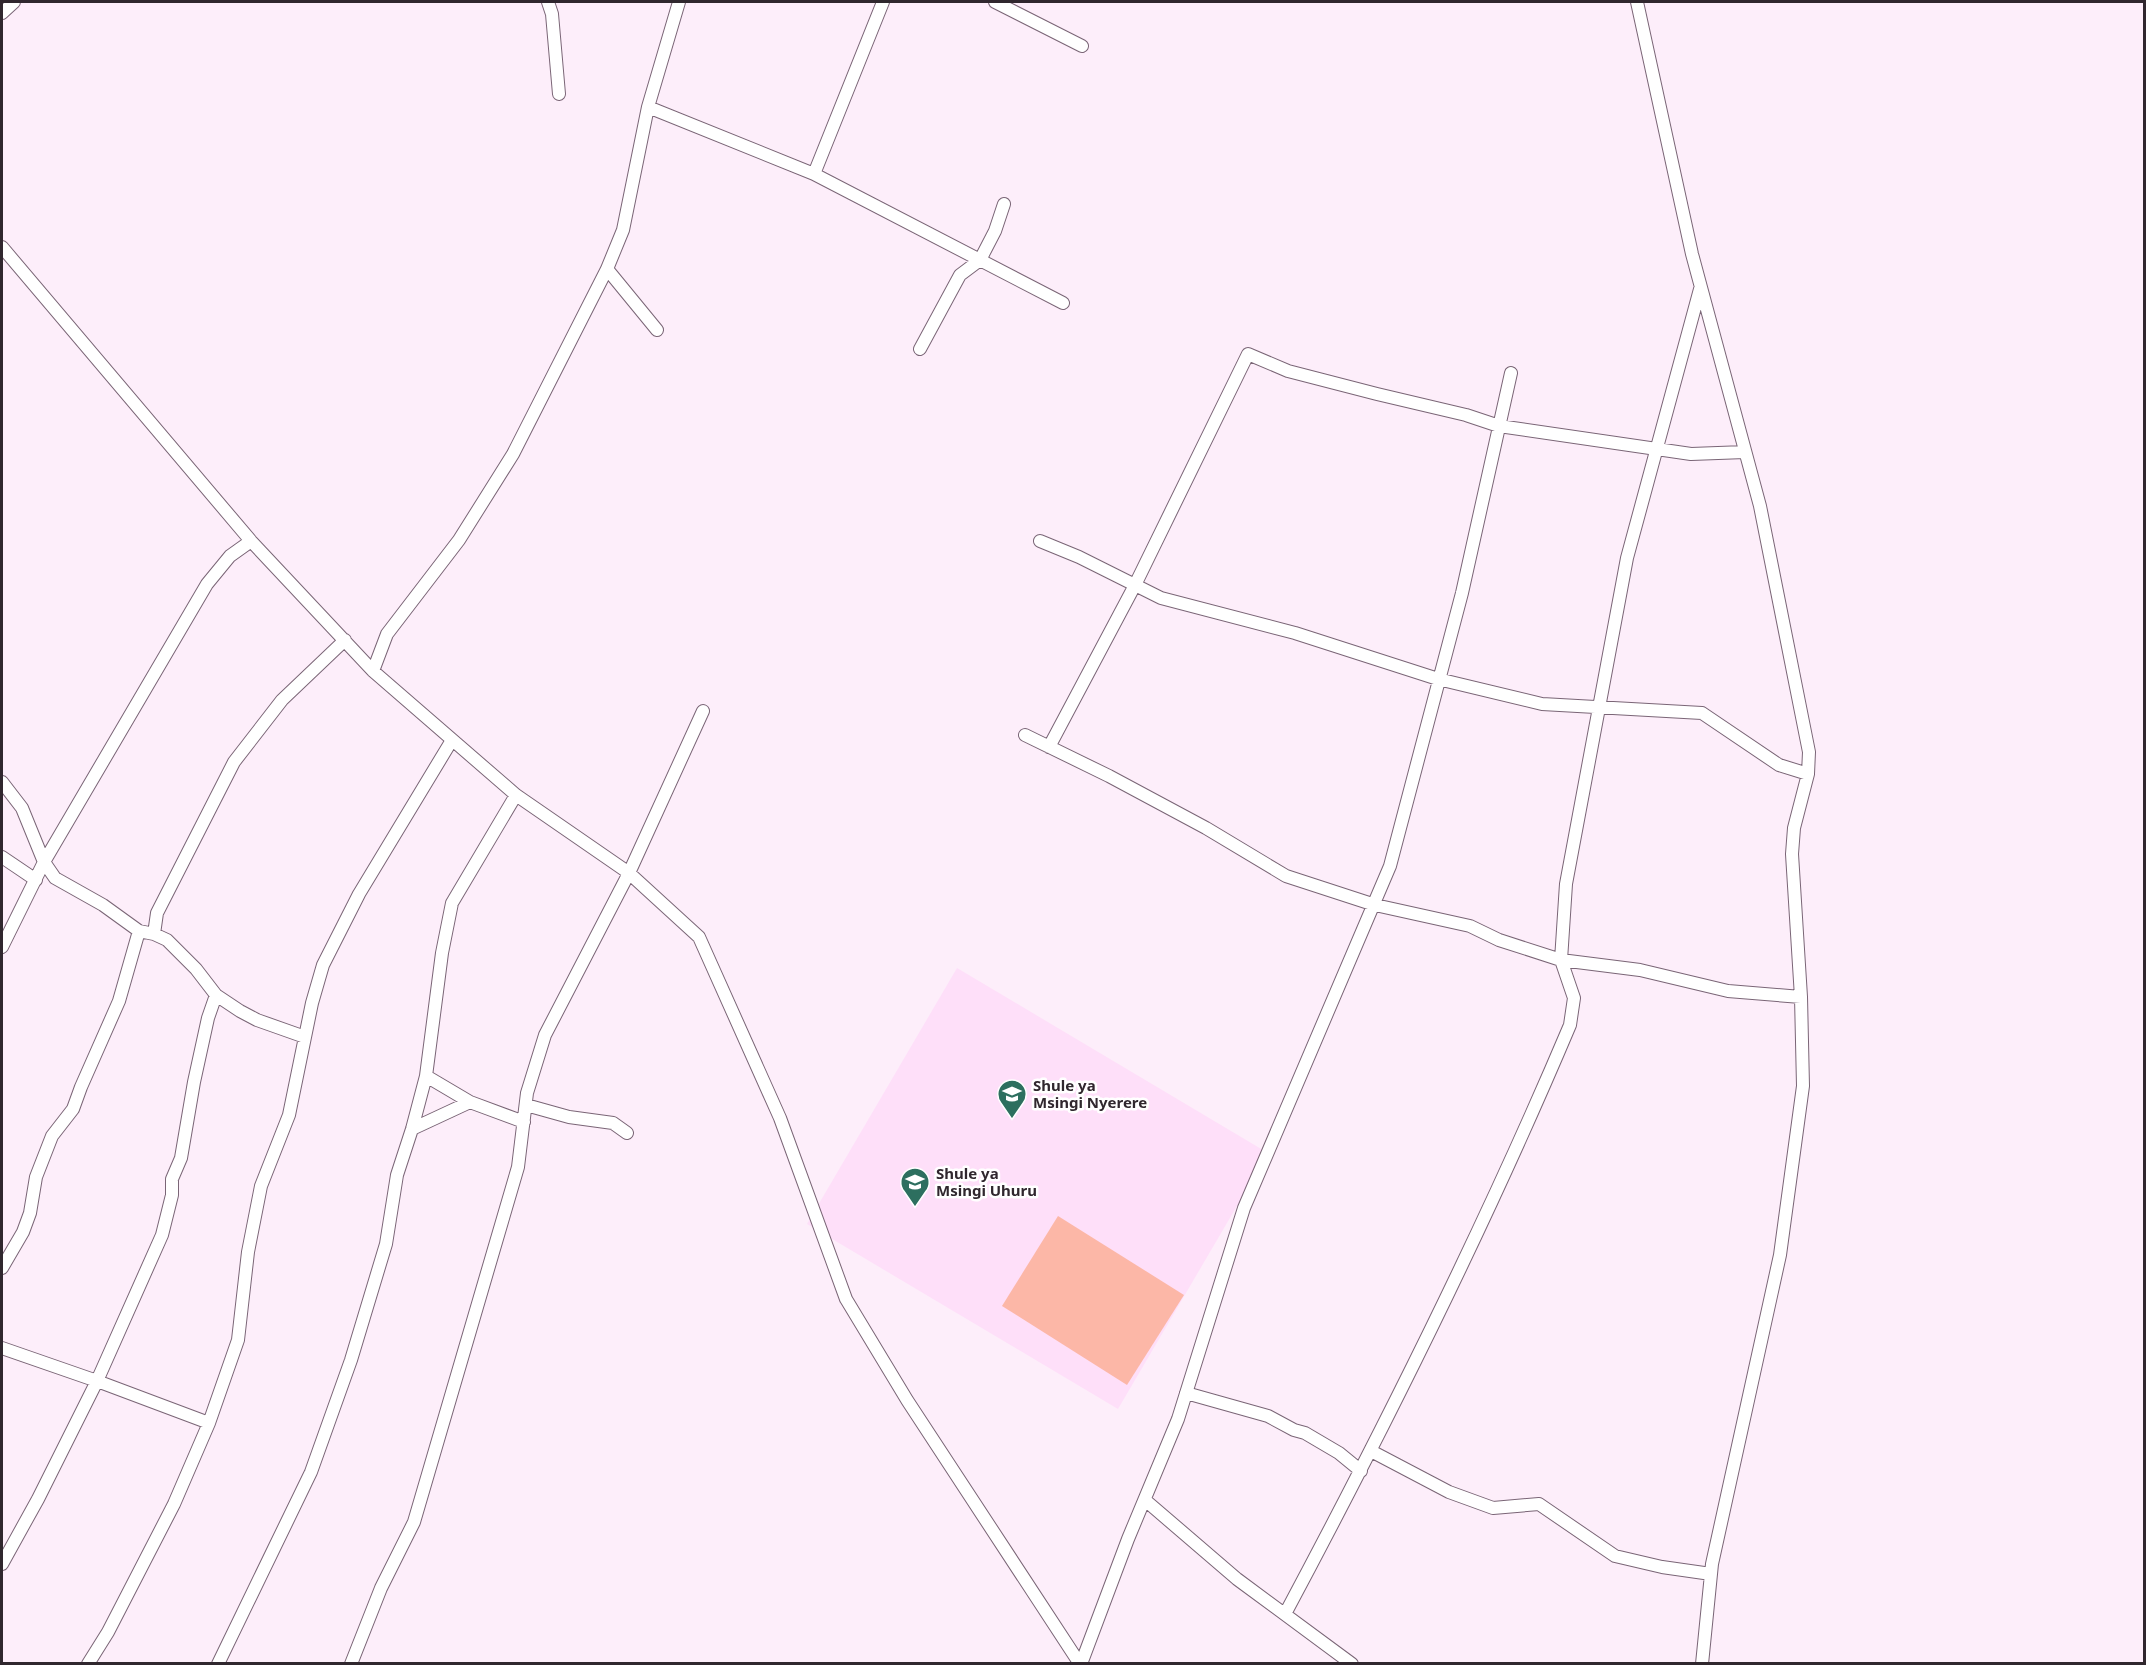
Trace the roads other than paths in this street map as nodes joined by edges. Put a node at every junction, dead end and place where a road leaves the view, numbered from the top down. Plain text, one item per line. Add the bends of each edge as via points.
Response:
1 (14, 2) edge
2 (548, 2) edge
3 (679, 2) edge
4 (883, 2) edge
5 (995, 2) edge
6 (1637, 2) edge
7 (2, 13) edge
8 (1082, 46) dead end
9 (560, 94) dead end
10 (648, 107) junction
11 (813, 174) junction
12 (1004, 204) dead end
13 (2, 247) edge
14 (980, 260) junction
15 (607, 269) junction
16 (1700, 287) junction
17 (1063, 303) dead end
18 (657, 330) dead end
19 (920, 349) dead end
20 (1511, 374) dead end
21 (1499, 426) junction
22 (1656, 448) junction
23 (1745, 452) junction
24 (252, 541) junction
25 (1040, 541) dead end
26 (1135, 585) junction
27 (345, 640) junction
28 (372, 670) junction
29 (1438, 679) junction
30 (1600, 708) junction
31 (703, 711) dead end
32 (1024, 735) dead end
33 (452, 740) junction
34 (1050, 747) junction
35 (1808, 774) junction
36 (2, 782) edge
37 (516, 795) junction
38 (2, 857) edge
39 (44, 862) junction
40 (628, 873) junction
41 (36, 880) junction
42 (1375, 904) junction
43 (140, 931) junction
44 (154, 934) junction
45 (2, 947) edge
46 (1561, 960) junction
47 (216, 995) junction
48 (1801, 997) junction
49 (306, 1037) junction
50 (426, 1076) junction
51 (470, 1102) junction
52 (526, 1105) junction
53 (524, 1122) junction
54 (412, 1130) junction
55 (627, 1133) dead end
56 (2, 1268) edge
57 (2, 1348) edge
58 (97, 1381) junction
59 (1186, 1393) junction
60 (209, 1423) junction
61 (1371, 1451) junction
62 (1361, 1471) junction
63 (1145, 1500) junction
64 (2, 1564) edge
65 (1711, 1574) junction
66 (1285, 1614) junction
67 (88, 1664) edge
68 (218, 1664) edge
69 (351, 1664) edge
70 (1080, 1664) edge
71 (1352, 1664) edge
72 (1702, 1664) edge

1 - 7 street
2 - 9 street
3 - 10 street
4 - 11 street
5 - 8 street
6 - 16 street
10 - 11 street
10 - 15 street via 623,230
11 - 14 street
12 - 14 street
13 - 24 street
14 - 17 street
14 - 19 street via 960,275
15 - 18 street
15 - 28 street via 513,454 459,540 387,634
16 - 22 street
16 - 23 street
20 - 21 street
21 - 22 street
21 - 26 street via 1288,371 1248,354
21 - 29 street via 1462,593
22 - 23 street via 1690,454
22 - 30 street via 1627,558
23 - 35 street via 1760,506 1809,752
24 - 27 street
24 - 39 street via 230,556 207,584
25 - 26 street
26 - 29 street via 1161,598 1295,633
26 - 34 street
27 - 28 street
27 - 44 street via 282,700 234,762 157,913
28 - 33 street
29 - 30 street via 1542,704
29 - 42 street via 1390,866
30 - 35 street via 1702,713 1779,765
30 - 46 street via 1566,884
31 - 40 street
32 - 34 street
33 - 37 street
33 - 49 street via 359,894 323,965
34 - 42 street via 1206,828 1286,876
35 - 48 street via 1794,828 1792,854
36 - 39 street via 22,808
37 - 40 street
37 - 50 street via 452,903
38 - 41 street
39 - 41 street
39 - 43 street via 55,878
40 - 52 street via 545,1035
40 - 70 street via 699,937 780,1118 846,1299 907,1400
41 - 45 street
42 - 46 street via 1470,926
42 - 59 street via 1244,1208
43 - 44 street
43 - 56 street via 119,1001 73,1109 52,1136 36,1177 23,1232
44 - 47 street via 168,940
46 - 48 street via 1640,970 1728,991
46 - 61 street via 1574,998 1570,1025 1483,1221
47 - 49 street via 257,1020
47 - 58 street via 162,1235
48 - 65 street via 1803,1086 1780,1255
49 - 60 street via 289,1115 261,1186 248,1252 238,1340
50 - 51 street
50 - 54 street
51 - 53 street
51 - 54 street
52 - 53 street
52 - 55 street via 569,1117 613,1123
53 - 69 street via 518,1167 414,1522 381,1588
54 - 68 street via 397,1175 386,1244 311,1472
57 - 58 street
58 - 60 street
58 - 64 street
59 - 62 street via 1268,1416 1339,1453
59 - 63 street
60 - 67 street via 174,1504
61 - 62 street
61 - 65 street via 1449,1492 1493,1508 1539,1504 1615,1556
62 - 66 street
63 - 66 street via 1237,1579
63 - 70 street
65 - 72 street
66 - 71 street

